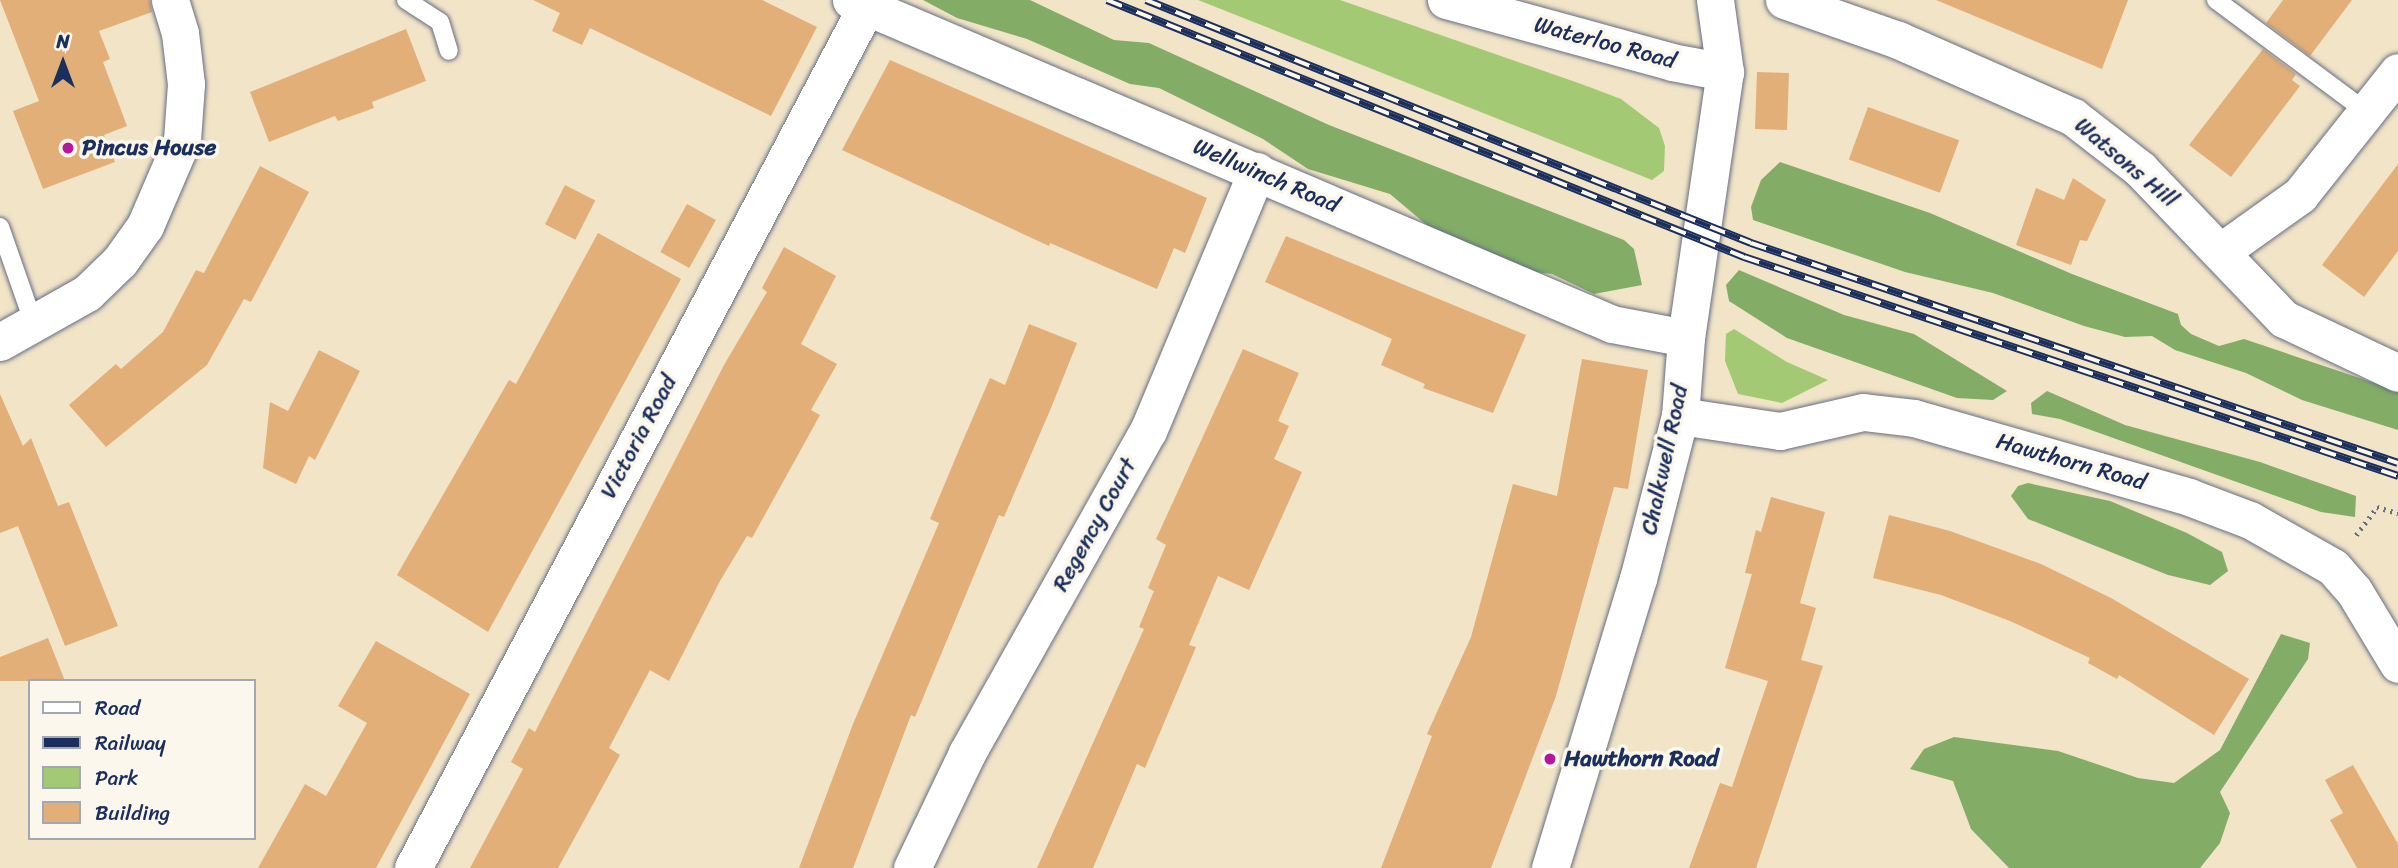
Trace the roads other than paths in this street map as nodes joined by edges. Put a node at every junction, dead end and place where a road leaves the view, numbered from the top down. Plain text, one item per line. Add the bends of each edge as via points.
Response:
1 (170, 0) edge
2 (406, 0) edge
3 (1446, 0) edge
4 (1715, 0) edge
5 (1784, 0) edge
6 (2216, 0) edge
7 (858, 4) edge
8 (449, 51) dead end
9 (1725, 72) junction
10 (2398, 72) edge
11 (2367, 112) junction
12 (1256, 171) junction
13 (0, 227) edge
14 (2223, 250) junction
15 (34, 324) junction
16 (1686, 338) junction
17 (0, 342) edge
18 (2398, 373) edge
19 (1679, 416) junction
20 (2398, 664) edge
21 (413, 868) edge
22 (912, 868) edge
23 (1550, 868) edge

1 - 15 street via 180,33 186,84 182,140 163,187 145,226 120,261 87,293
2 - 8 lane via 440,22
3 - 9 street, Waterloo Road via 1672,62
4 - 9 street, Chalkwell Road
5 - 14 street, Watsons Hill via 1898,40 2073,117 2140,169
6 - 11 lane
7 - 12 street, Wellwinch Road
7 - 21 street, Victoria Road
9 - 16 street, Chalkwell Road
10 - 11 street
11 - 14 street via 2300,195
12 - 16 street, Wellwinch Road via 1612,324
12 - 22 street, Regency Court via 1148,432 967,753
13 - 15 lane
14 - 18 street, Watsons Hill via 2284,319
15 - 17 street
16 - 19 street, Chalkwell Road
19 - 20 street, Hawthorn Road via 1780,432 1863,412 1914,418 2189,496 2250,520 2333,567 2354,591
19 - 23 street, Chalkwell Road via 1637,579

